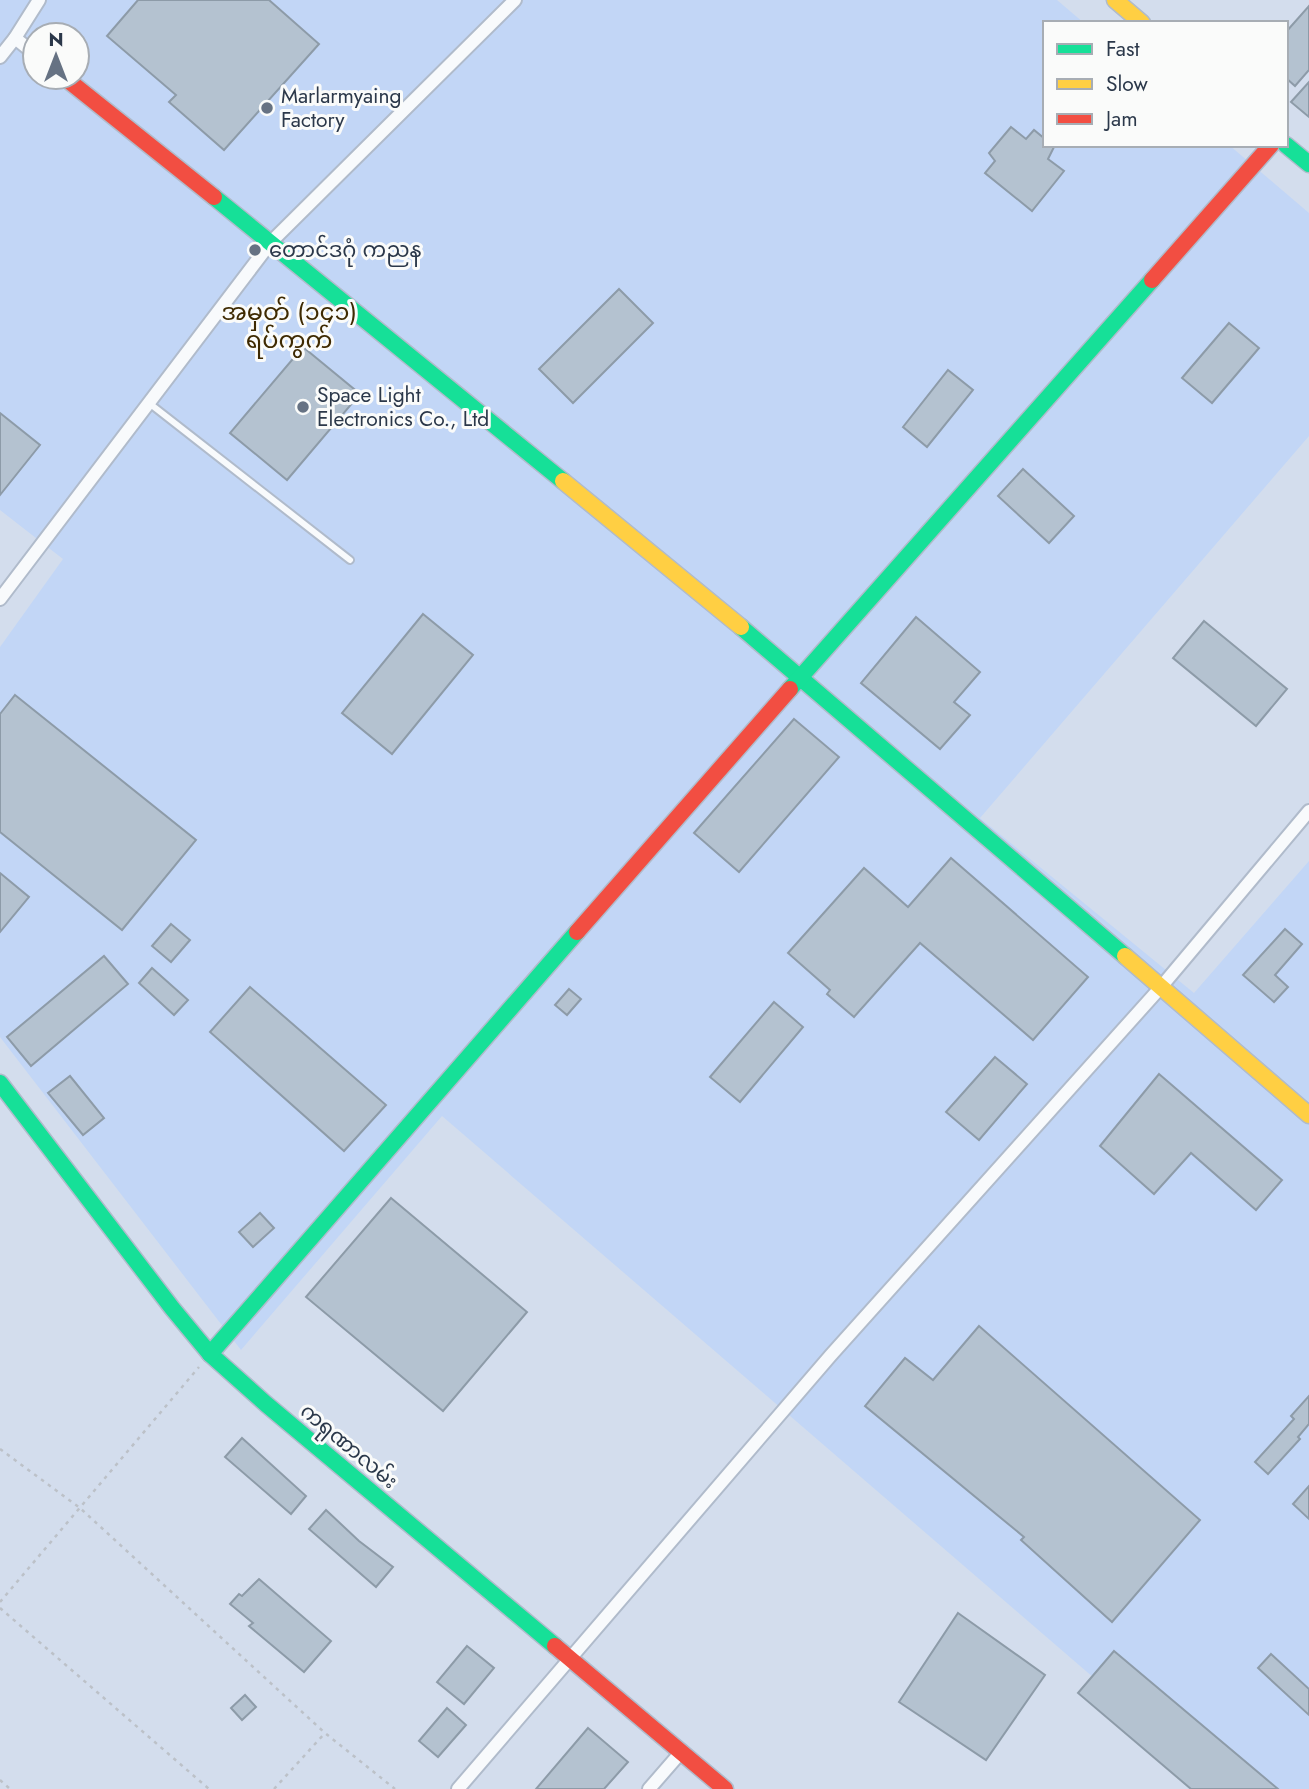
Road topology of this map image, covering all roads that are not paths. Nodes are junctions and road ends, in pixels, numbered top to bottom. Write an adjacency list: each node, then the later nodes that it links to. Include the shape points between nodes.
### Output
1 (38, 0): 5 (street)
2 (515, 0): 12 (street)
3 (1115, 0): 4 (street)
4 (1140, 21)
5 (15, 38): 6 (street); 7 (street)
6 (21, 43)
7 (0, 57)
8 (82, 91): 12 (street)
9 (1269, 147): 16 (street)
10 (1288, 147): 11 (street)
11 (1309, 164)
12 (271, 242): 13 (street); 16 (street)
13 (149, 402): 14 (lane); 15 (street)
14 (349, 560)
15 (0, 599)
16 (801, 676): 18 (street); 21 (street)
17 (1309, 811): 18 (street)
18 (1161, 986): 20 (street); 22 (street, via 831,1355)
19 (0, 1083): 21 (street, ကရုဏာလမ်း)
20 (1309, 1115)
21 (211, 1353): 22 (street, ကရုဏာလမ်း)
22 (571, 1658): 23 (street, ကရုဏာလမ်း); 24 (street)
23 (682, 1751): 25 (street); 26 (street, ကရုဏာလမ်း)
24 (458, 1789)
25 (649, 1789)
26 (725, 1789)

